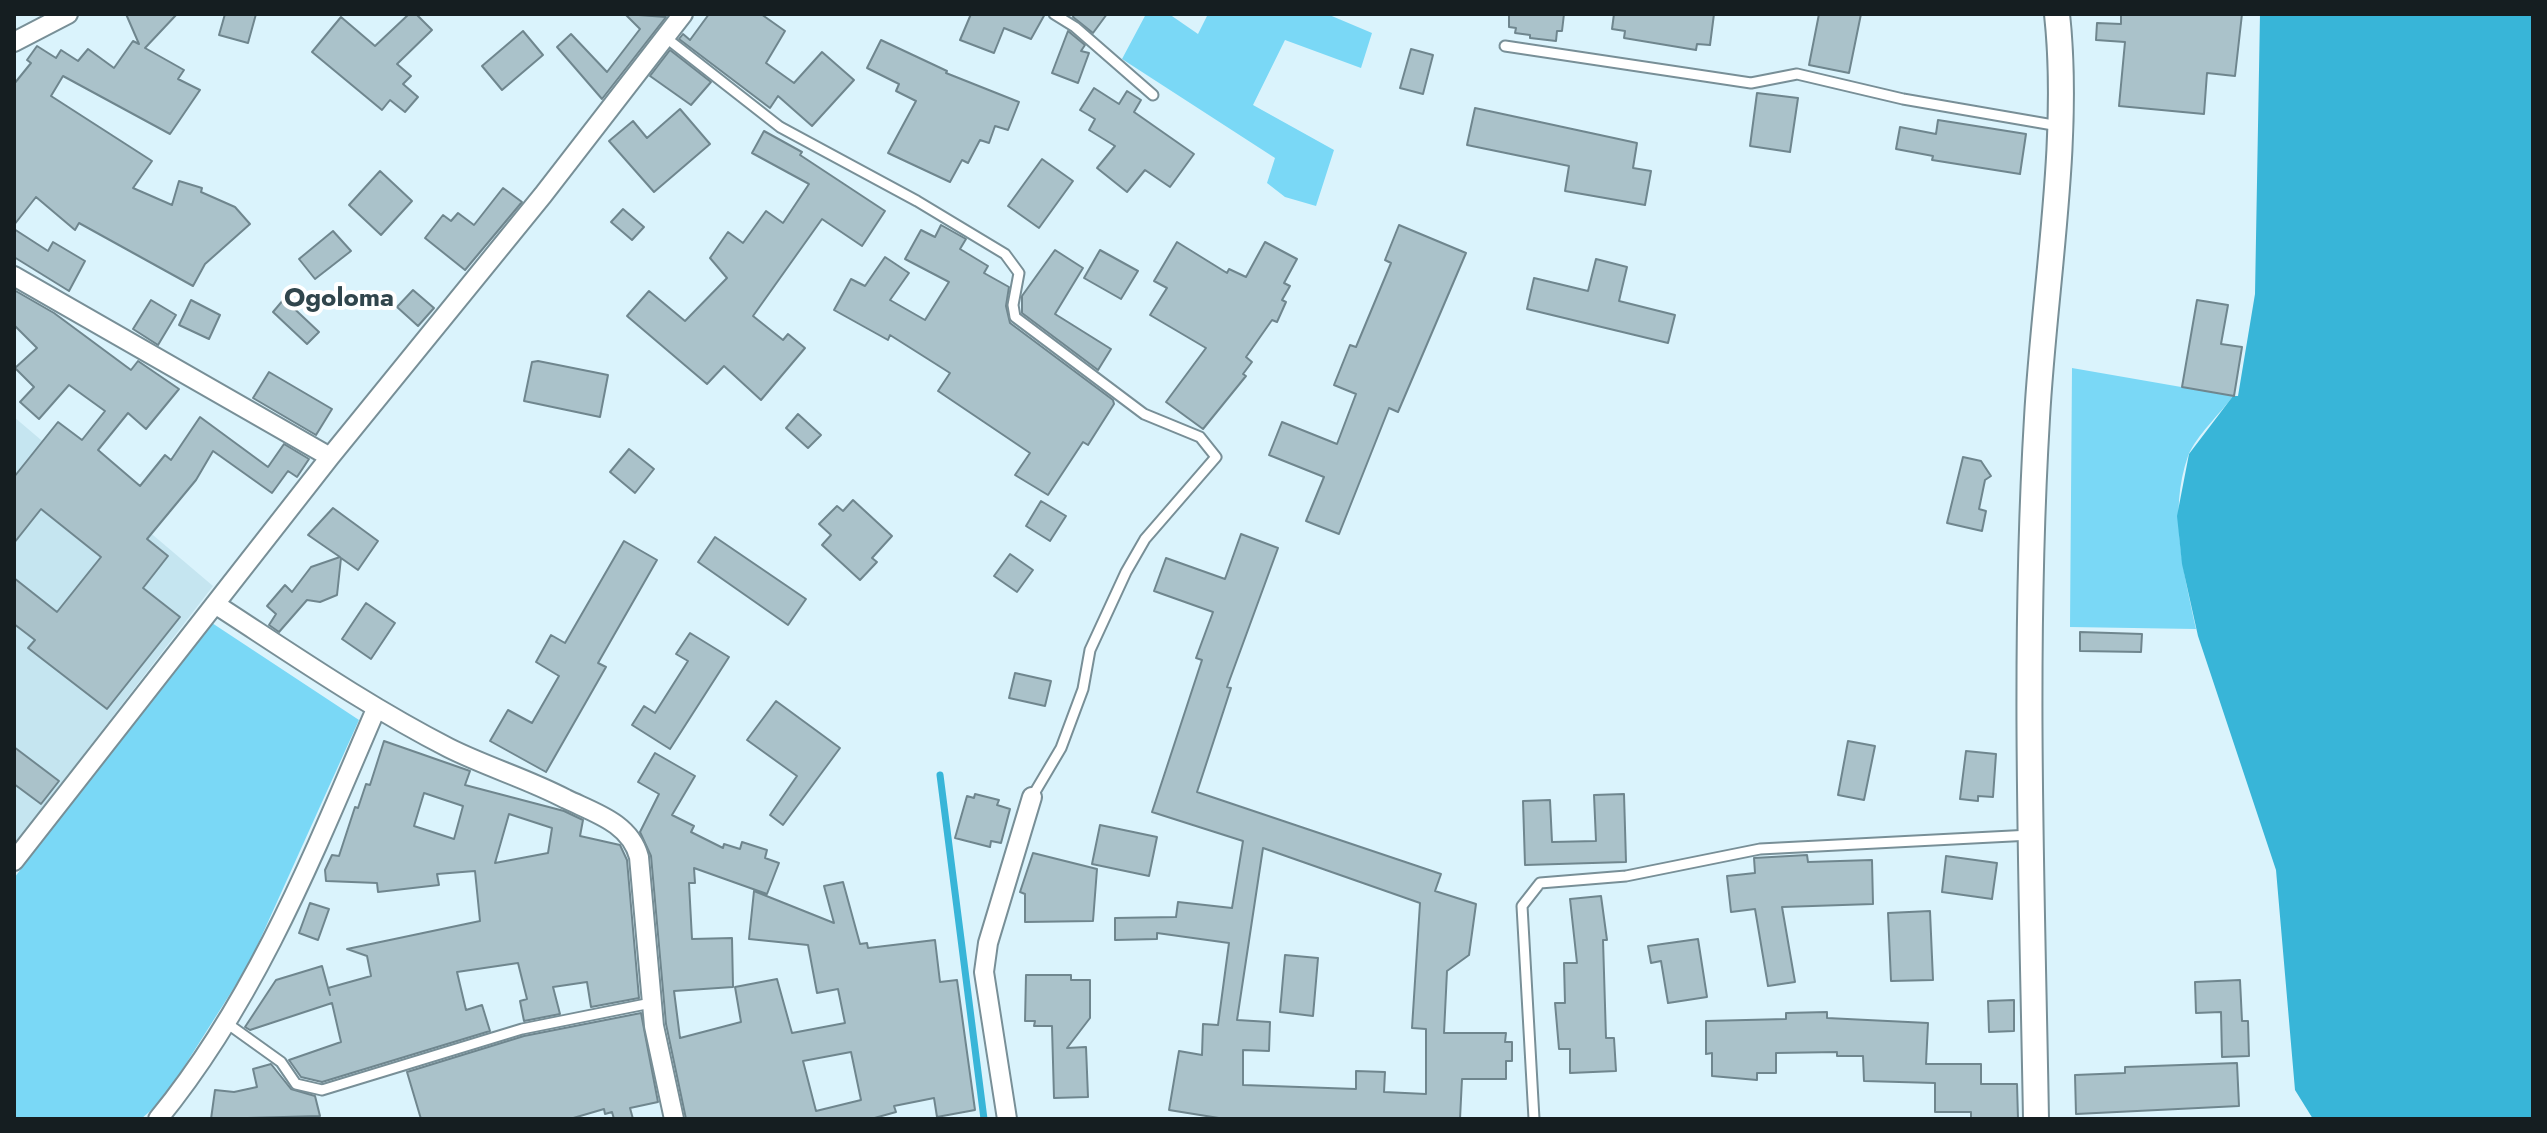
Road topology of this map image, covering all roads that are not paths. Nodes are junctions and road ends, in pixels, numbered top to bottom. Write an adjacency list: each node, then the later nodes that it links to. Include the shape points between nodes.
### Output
1 (68, 14): 6 (street)
2 (683, 14): 5 (street)
3 (1054, 14): 8 (lane)
4 (2057, 14): 9 (street)
5 (665, 37): 11 (street); 14 (lane, via 780,127 1005,254 1019,273 1015,317 1144,414 1200,437 1216,457 1145,539 1126,572 1090,650 1083,689 1061,748)
6 (14, 42)
7 (1505, 46): 9 (lane, via 1751,83 1797,74)
8 (1153, 95)
9 (2059, 126): 15 (street, via 2037,419)
10 (14, 276): 11 (street)
11 (330, 457): 12 (street)
12 (215, 604): 13 (street); 16 (street)
13 (376, 709): 17 (street, via 450,749 551,791 631,836 639,857); 18 (street, via 314,852)
14 (1032, 797): 21 (street, via 984,972)
15 (2031, 835): 22 (lane, via 1760,849 1626,876 1540,883 1522,906); 23 (street)
16 (14, 861)
17 (651, 1003): 18 (lane, via 522,1029 322,1090 296,1084 281,1062); 20 (street)
18 (228, 1024): 19 (street)
19 (158, 1119)
20 (674, 1119)
21 (1007, 1119)
22 (1534, 1119)
23 (2036, 1119)

